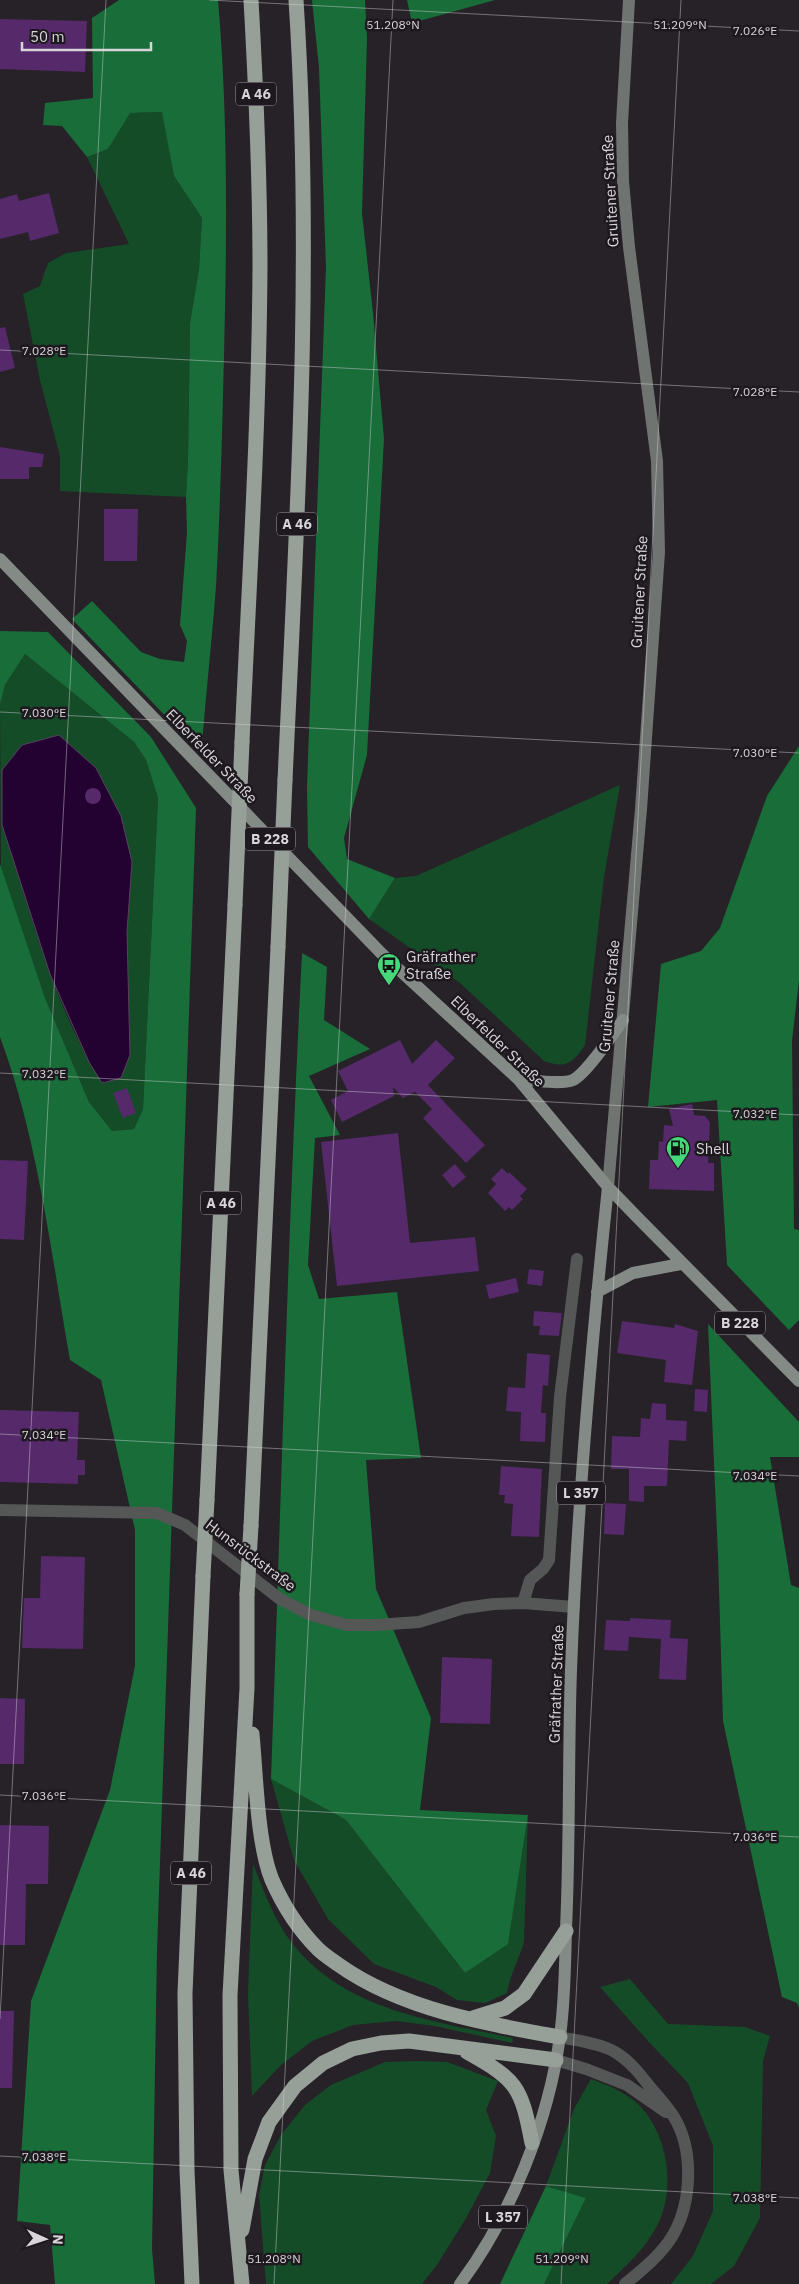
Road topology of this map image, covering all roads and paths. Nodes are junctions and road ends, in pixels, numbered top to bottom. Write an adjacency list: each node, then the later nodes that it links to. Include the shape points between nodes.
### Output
1 (251, 0): 24 (highway, A 46, bridge, via 260,268 256,422 185,1993)
2 (296, 0): 15 (highway, A 46, bridge, via 303,184 300,443 247,1594)
3 (628, 0): 5 (main road, Gruitener Straße / L 357, via 622,123 623,181 657,462 659,552)
4 (0, 559): 6 (main road, Elberfelder Straße / B 228, via 381,953)
5 (623, 1020): 6 (main road, via 596,1057 573,1080); 7 (main road, Gruitener Straße / L 357)
6 (518, 1079): 7 (main road, Elberfelder Straße / B 228)
7 (608, 1187): 9 (main road, Elberfelder Straße / B 228); 10 (main road, Gräfrather Straße / L 357)
8 (577, 1259): 13 (street, via 560,1397 549,1560 530,1580)
9 (681, 1264): 10 (main road, via 632,1273); 11 (main road, Elberfelder Straße / B 228)
10 (597, 1292): 14 (main road, Gräfrather Straße / L 357, via 586,1404)
11 (799, 1381)
12 (0, 1510): 13 (street, Hunsrückstraße, via 157,1513 185,1525 280,1600 311,1615 347,1625 419,1622 464,1608)
13 (523, 1603): 14 (street, Hunsrückstraße)
14 (574, 1607): 16 (main road, Gräfrather Straße / L 357)
15 (247, 1688): 17 (highway, via 262,1838 272,1879 294,1920 318,1950 386,1992 426,2007); 23 (highway, A 46, via 230,1995 231,2170)
16 (566, 1930): 17 (highway, via 524,1994 505,2008); 18 (main road, Gräfrather Straße / L 357)
17 (472, 2018): 18 (highway)
18 (560, 2037): 20 (main road, L 357); 21 (street, via 598,2045 625,2059)
19 (461, 2049): 20 (highway); 22 (highway, via 509,2078 525,2108); 23 (highway, via 409,2041 352,2049 323,2063 295,2086 270,2122 255,2159)
20 (556, 2060): 21 (street, via 627,2085); 22 (main road, L 357)
21 (674, 2118): 27 (street, via 687,2165 683,2208 667,2243)
22 (532, 2143): 26 (main road, L 357, via 500,2224)
23 (239, 2248): 25 (highway, A 46)
24 (192, 2284)
25 (242, 2284)
26 (460, 2284)
27 (625, 2284)

